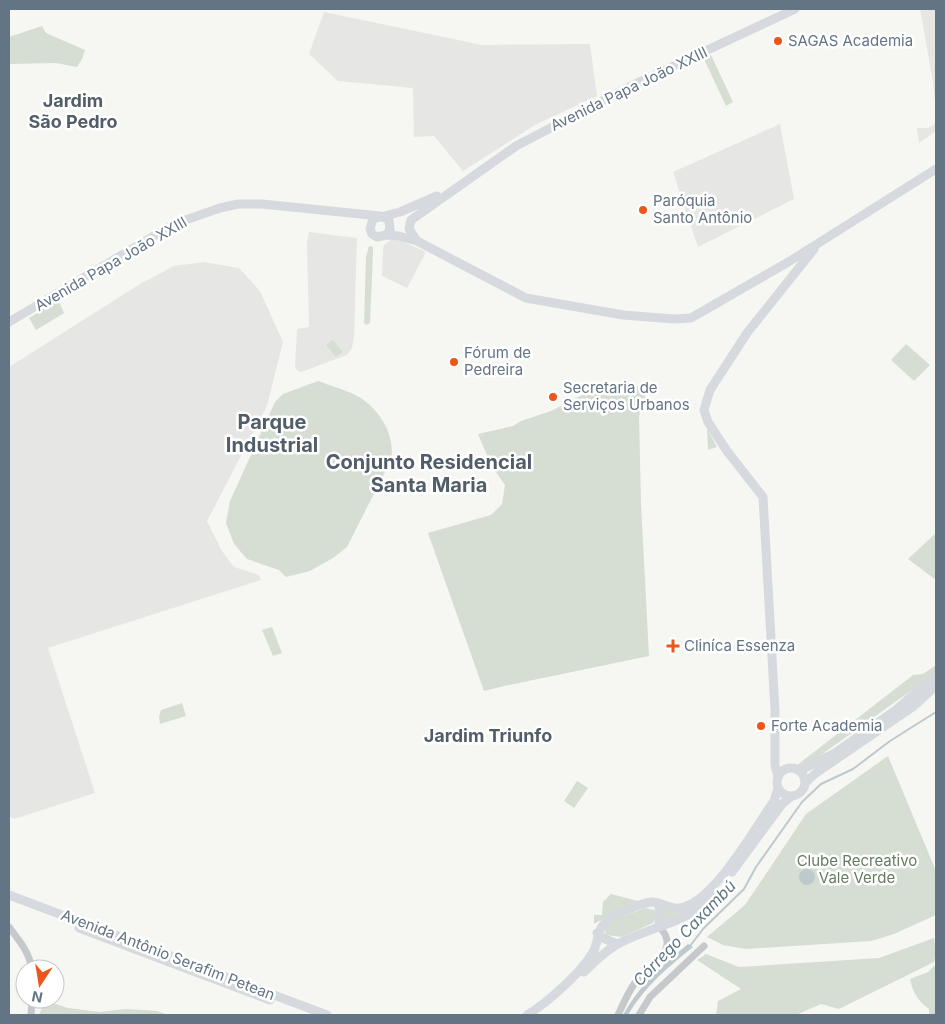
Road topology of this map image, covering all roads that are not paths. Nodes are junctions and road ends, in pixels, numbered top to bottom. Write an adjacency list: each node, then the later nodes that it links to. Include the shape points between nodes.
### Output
1 (795, 9): 3 (main road, Avenida Papa João XXIII, via 555,125 516,146)
2 (936, 169): 9 (main road)
3 (469, 178): 5 (main road, Avenida Papa João XXIII, via 431,200); 8 (main road, Avenida Papa João XXIII, via 415,216 409,224)
4 (333, 211): 5 (main road, Avenida Papa João XXIII); 6 (main road, Avenida Papa João XXIII, via 354,216); 12 (main road, Avenida Papa João XXIII, via 247,204 203,213 174,224)
5 (382, 216): 6 (main road, via 371,222); 7 (main road, via 389,220 391,227)
6 (370, 228): 7 (main road, Avenida Papa João XXIII, via 377,237)
7 (386, 236): 8 (main road)
8 (417, 241): 10 (main road, via 526,298 623,315 674,319 691,318)
9 (819, 244): 10 (main road); 11 (main road)
10 (790, 261): 11 (main road)
11 (797, 270): 15 (main road, via 719,375 704,410 727,451 763,497)
12 (9, 322)
13 (936, 675): 17 (main road, via 896,710 835,753)
14 (936, 686): 19 (main road, via 914,706)
15 (775, 744): 16 (main road); 18 (main road)
16 (787, 768): 17 (main road); 18 (main road, via 780,773)
17 (799, 771): 19 (main road)
18 (778, 783): 20 (main road, via 784,794); 23 (main road, via 764,808 696,902 671,909)
19 (805, 783): 20 (main road, via 800,792)
20 (792, 796): 25 (main road, via 782,804 711,898 693,912)
21 (9, 895): 31 (main road, Avenida Antônio Serafim Petean)
22 (9, 901): 30 (main road, Avenida Antônio Serafim Petean)
23 (658, 905): 25 (main road); 26 (main road, via 652,902 624,911 611,917)
24 (9, 927): 29 (street)
25 (659, 927): 27 (main road); 34 (street, via 668,938 667,949 636,982)
26 (597, 933): 27 (main road); 32 (main road, via 592,954 542,1006)
27 (617, 944): 33 (main road, via 599,957)
28 (704, 946): 35 (street, via 650,997)
29 (28, 959)
30 (310, 1015)
31 (327, 1015)
32 (527, 1015)
33 (539, 1015)
34 (618, 1015)
35 (639, 1015)

